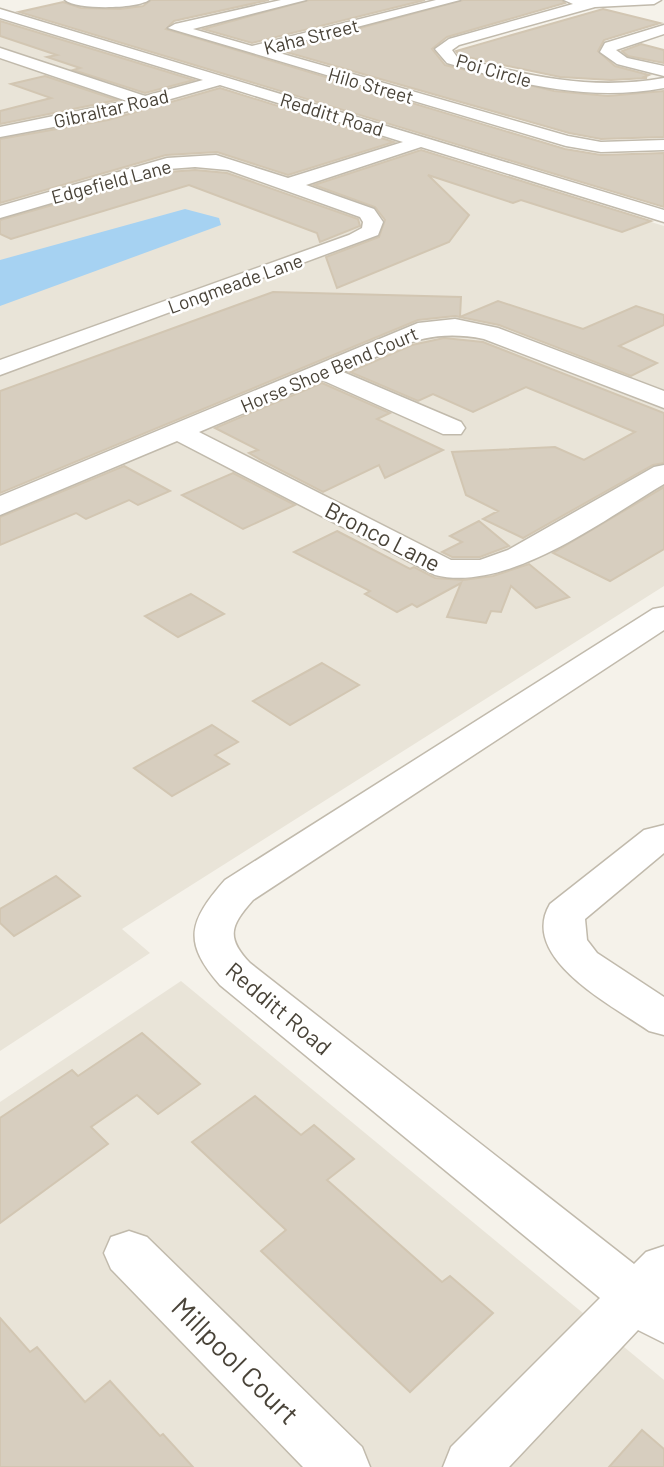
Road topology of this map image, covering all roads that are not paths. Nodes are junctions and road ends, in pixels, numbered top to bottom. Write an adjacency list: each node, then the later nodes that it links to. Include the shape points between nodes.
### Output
1 (72, 0): 2 (street, via 102,4)
2 (142, 0)
3 (231, 0): 9 (street)
4 (299, 0): 9 (street)
5 (453, 0): 16 (street, Kaha Street)
6 (572, 0): 8 (street)
7 (653, 0): 8 (street)
8 (594, 3): 20 (street, Poi Circle, via 443,49 452,60)
9 (262, 8): 11 (street)
10 (0, 13): 15 (street, Redditt Road)
11 (176, 29): 13 (street); 16 (street, Hilo Street)
12 (664, 29): 19 (street, via 622,41 608,52 622,61)
13 (155, 33)
14 (134, 38): 15 (street)
15 (104, 45): 22 (street, Redditt Road)
16 (250, 51): 24 (street, Hilo Street)
17 (0, 54): 18 (street)
18 (41, 68): 21 (street); 25 (street)
19 (664, 71)
20 (493, 72): 23 (street, Poi Circle, via 584,91 613,92); 24 (street)
21 (10, 75)
22 (222, 80): 25 (street, Gibraltar Road); 27 (street, Redditt Road)
23 (664, 83)
24 (413, 96): 28 (street, Hilo Street, via 566,141 601,147)
25 (143, 101): 26 (street, Gibraltar Road)
26 (0, 132)
27 (423, 141): 29 (street); 31 (street, Redditt Road)
28 (664, 145)
29 (288, 185): 30 (street, Edgefield Lane, via 216,161 167,164); 32 (street, Longmeade Lane, via 367,213 373,222 371,231)
30 (0, 212)
31 (664, 216)
32 (0, 368)
33 (323, 372): 34 (street, Horse Shoe Bend Court, via 426,328 455,326 490,333); 35 (street); 36 (street, Horse Shoe Bend Court)
34 (664, 400)
35 (452, 428)
36 (180, 432): 37 (street, Bronco Lane, via 446,569 483,569 519,556); 38 (street, Horse Shoe Bend Court)
37 (664, 473)
38 (0, 506)
39 (664, 616): 43 (street, Redditt Road, via 239,890 220,911 211,933 217,956 235,974)
40 (664, 838): 41 (street, via 564,914 567,943 582,964)
41 (664, 1019)
42 (129, 1253): 44 (street, Millpool Court)
43 (655, 1295): 45 (street)
44 (342, 1467)
45 (471, 1467)

